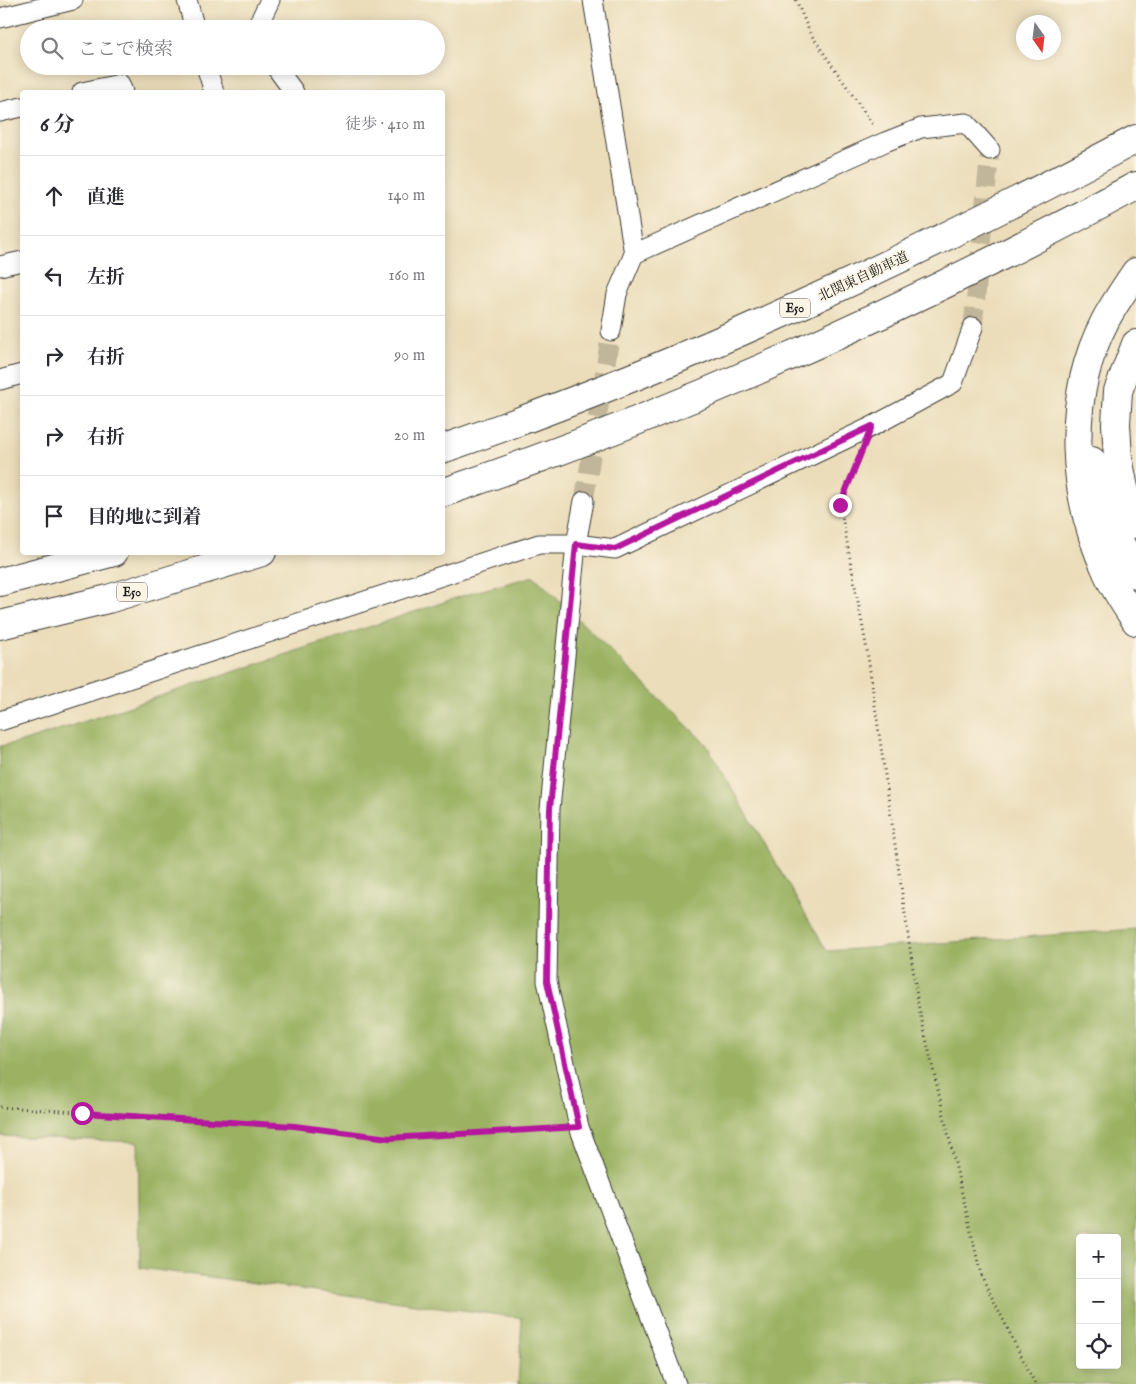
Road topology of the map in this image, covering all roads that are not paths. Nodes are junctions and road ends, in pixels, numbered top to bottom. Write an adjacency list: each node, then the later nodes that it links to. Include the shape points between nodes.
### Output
1 (73, 0): 5 (street)
2 (187, 0): 7 (street)
3 (270, 0): 8 (street)
4 (593, 0): 20 (street)
5 (40, 4): 6 (street)
6 (0, 18)
7 (193, 20)
8 (260, 20)
9 (209, 75): 13 (street)
10 (282, 75): 14 (street)
11 (92, 90): 12 (street, via 120,84)
12 (122, 90)
13 (213, 90)
14 (293, 90)
15 (20, 107): 16 (street)
16 (0, 112)
17 (1136, 139): 31 (highway, 北関東自動車道 / E50, via 1019,201 766,321 622,382)
18 (990, 150): 20 (street, via 966,123 920,128)
19 (1136, 186): 32 (highway, via 1034,241 889,311 628,425)
20 (634, 254): 25 (street, via 617,294)
21 (20, 261): 22 (street)
22 (0, 266)
23 (1136, 272): 30 (highway, via 1105,321 1092,353)
24 (973, 327): 35 (street, via 953,383 872,426 615,549)
25 (611, 331)
26 (1134, 348): 29 (highway); 34 (highway, via 1118,391 1116,424 1118,458)
27 (20, 375): 28 (street)
28 (0, 380)
29 (1136, 406)
30 (1078, 416): 38 (highway, via 1108,516); 40 (highway, via 1081,488 1088,520 1106,572)
31 (445, 448)
32 (445, 492)
33 (584, 501): 35 (street)
34 (1136, 524)
35 (576, 544): 42 (street, via 539,544); 43 (street, via 550,809 547,981 579,1127)
36 (103, 555): 39 (highway)
37 (252, 555): 41 (highway, E50, via 108,599)
38 (1136, 574)
39 (0, 582)
40 (1136, 622)
41 (0, 625)
42 (0, 720)
43 (676, 1384)

